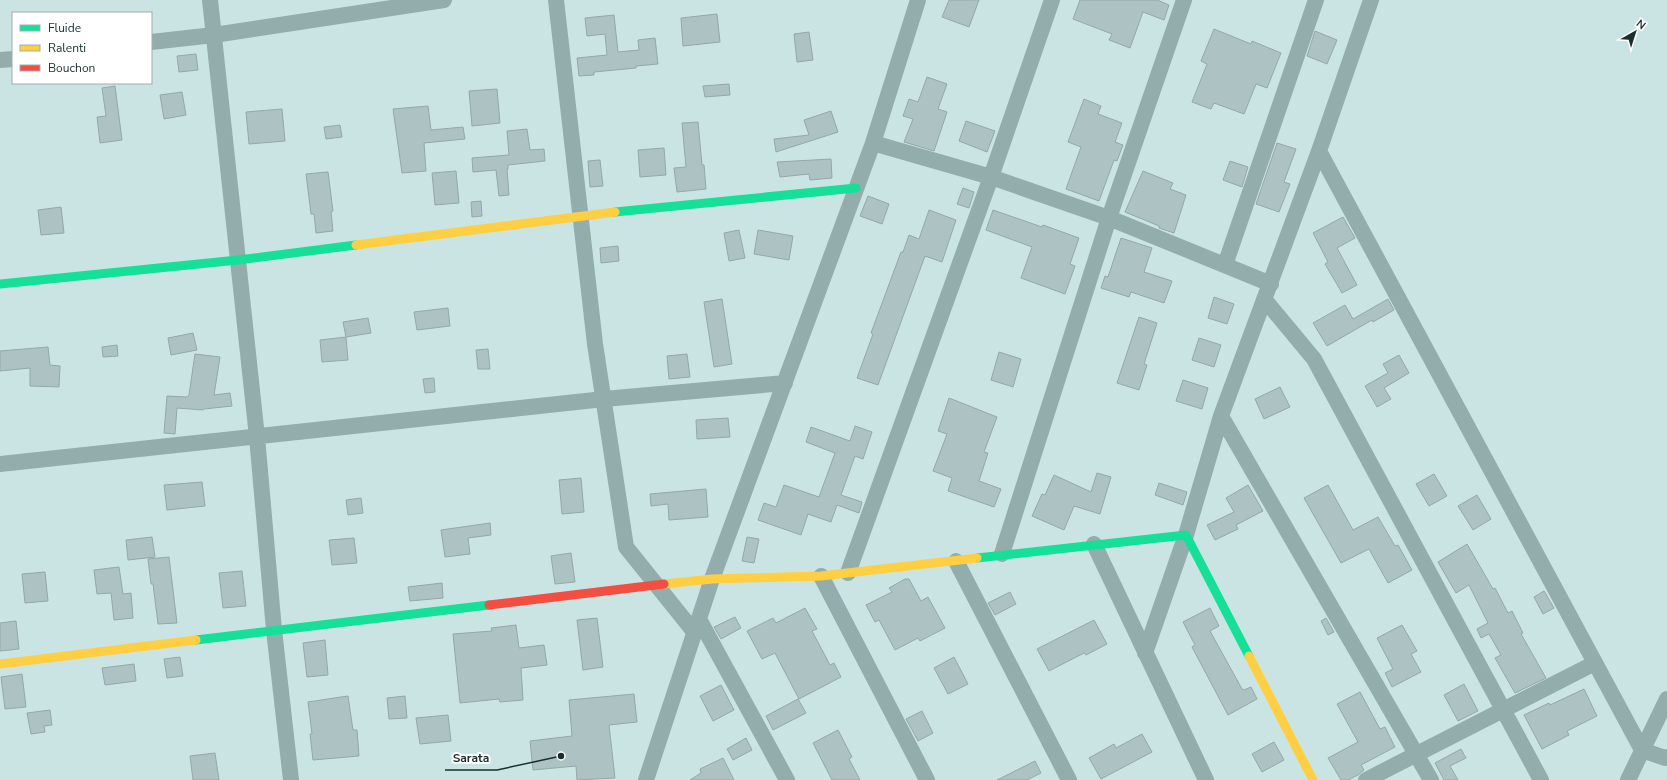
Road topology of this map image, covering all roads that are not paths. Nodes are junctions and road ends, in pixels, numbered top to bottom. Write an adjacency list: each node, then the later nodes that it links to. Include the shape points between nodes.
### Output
1 (210, 0): 9 (street)
2 (444, 0): 9 (street)
3 (556, 0): 17 (street)
4 (918, 0): 13 (street)
5 (1052, 0): 15 (street)
6 (1184, 0): 18 (street)
7 (1316, 0): 20 (street)
8 (1371, 0): 14 (street)
9 (214, 35): 10 (street); 19 (street)
10 (152, 42)
11 (12, 58): 12 (street)
12 (0, 60)
13 (873, 143): 15 (street); 16 (street)
14 (1319, 151): 22 (street); 40 (street)
15 (991, 178): 18 (street); 33 (street)
16 (856, 188): 17 (street); 24 (street)
17 (580, 216): 19 (street); 25 (street)
18 (1109, 218): 20 (street); 31 (street)
19 (238, 260): 21 (street); 27 (street)
20 (1225, 265): 22 (street)
21 (0, 284)
22 (1271, 284): 23 (street)
23 (1265, 300): 26 (street); 43 (street, via 1314,359)
24 (785, 383): 25 (street); 35 (street)
25 (604, 399): 27 (street); 36 (street, via 626,547)
26 (1221, 416): 29 (street); 45 (street)
27 (257, 437): 28 (street); 38 (street)
28 (0, 464)
29 (1186, 535): 30 (street); 39 (street); 53 (street)
30 (1094, 544): 31 (street); 39 (street)
31 (1002, 554): 32 (street)
32 (956, 561): 33 (street); 51 (street)
33 (848, 573): 34 (street)
34 (821, 576): 35 (street); 50 (street)
35 (712, 579): 36 (street); 37 (street)
36 (657, 585): 37 (street); 38 (street)
37 (697, 626): 47 (street); 49 (street)
38 (274, 630): 41 (street); 48 (street)
39 (1145, 654): 52 (street)
40 (1595, 663): 43 (street); 44 (street)
41 (0, 664)
42 (1667, 699): 44 (street)
43 (1504, 710): 45 (street); 56 (street)
44 (1642, 750): 46 (street); 57 (street)
45 (1416, 753): 54 (street); 55 (street)
46 (1667, 757)
47 (650, 777)
48 (292, 780)
49 (787, 780)
50 (927, 780)
51 (1069, 780)
52 (1206, 780)
53 (1313, 780)
54 (1366, 780)
55 (1431, 780)
56 (1541, 780)
57 (1628, 780)

